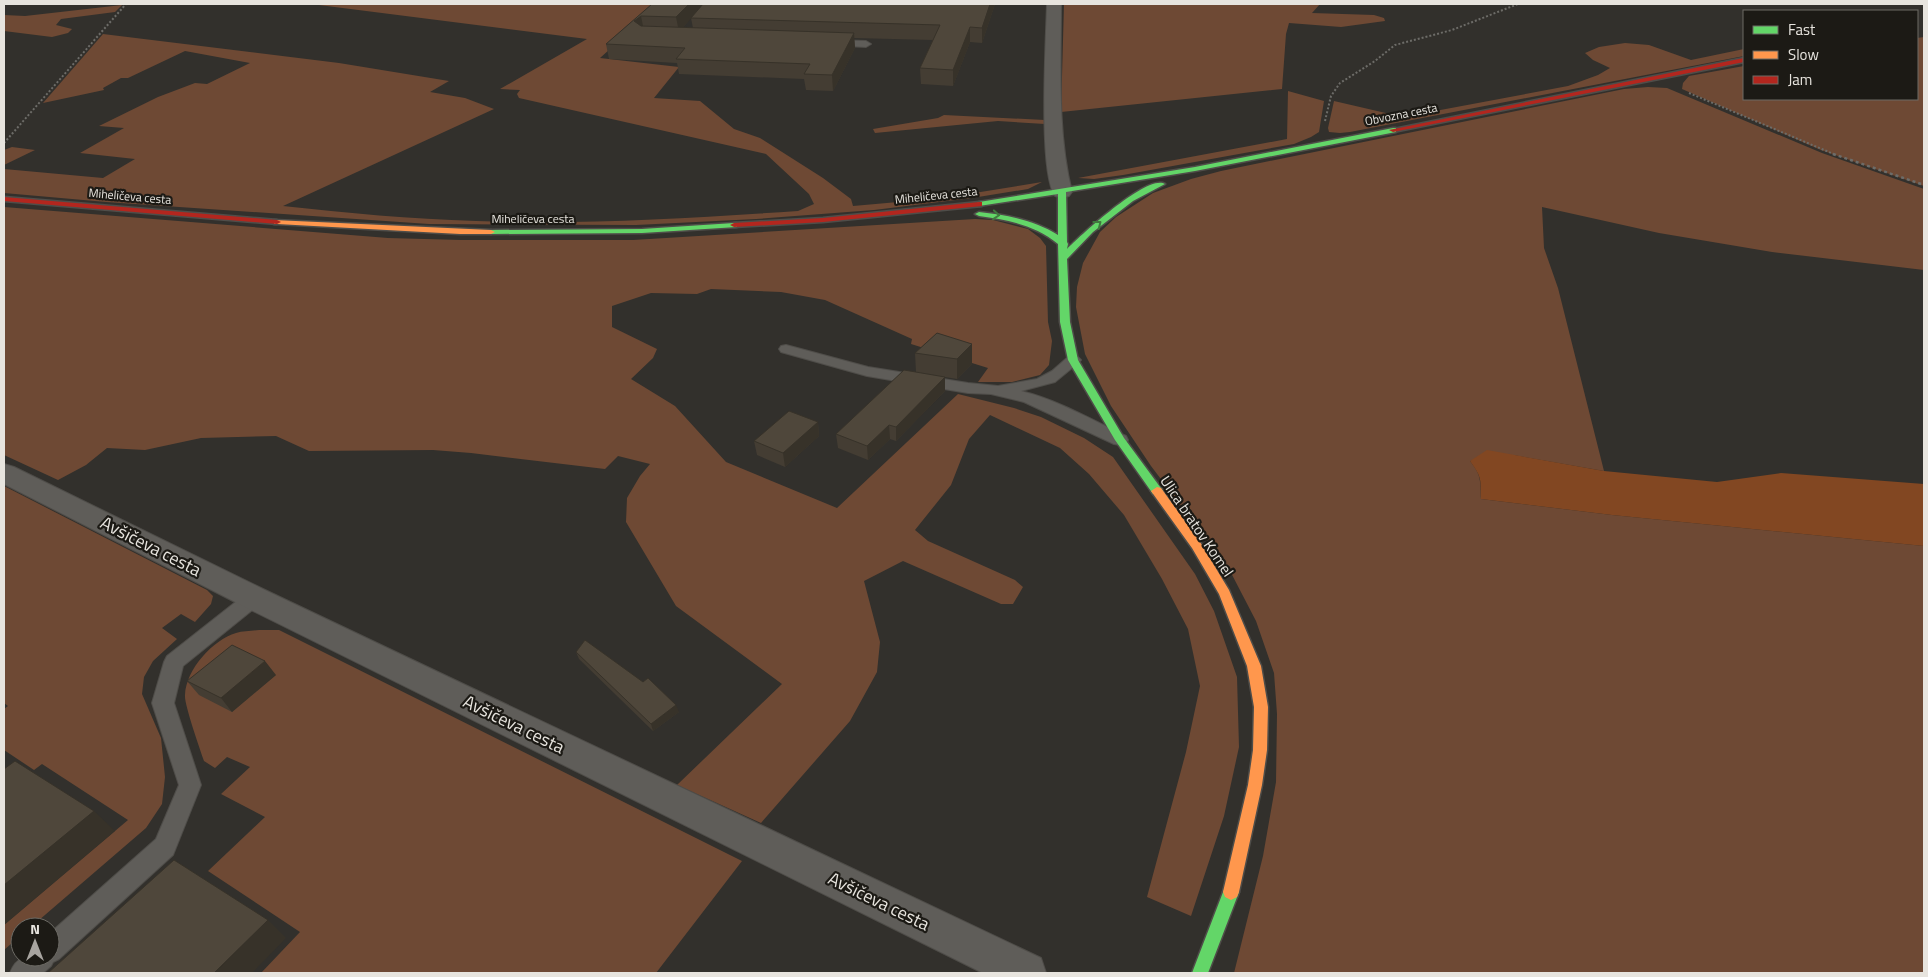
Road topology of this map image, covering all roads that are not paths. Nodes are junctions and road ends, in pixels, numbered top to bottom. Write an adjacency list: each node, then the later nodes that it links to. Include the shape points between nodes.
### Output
1 (1054, 4): 6 (street, via 1056,166)
2 (819, 42): 3 (lane)
3 (866, 44)
4 (1743, 60): 5 (street, Obvozna cesta)
5 (1195, 169): 6 (street, Obvozna cesta); 10 (street, one-way to 5, via 1090,230 1130,199)
6 (1062, 192): 8 (street, Miheličeva cesta); 9 (street, Ulica bratov Komel)
7 (4, 199): 8 (street, Miheličeva cesta, via 287,223 460,232 746,226)
8 (913, 212): 9 (street, one-way to 9, via 1007,216 1051,231)
9 (1064, 244): 10 (street, Ulica bratov Komel)
10 (1063, 258): 12 (street, Ulica bratov Komel, via 1062,295)
11 (786, 349): 13 (lane, via 867,371)
12 (1073, 360): 13 (lane, via 1060,375 1042,383); 14 (street, Ulica bratov Komel)
13 (992, 389): 14 (lane, via 1029,398)
14 (1120, 440): 19 (street, Ulica bratov Komel, via 1196,545 1225,593 1254,666 1261,707 1260,750 1246,831 1230,896)
15 (4, 473): 16 (street, Avšičeva cesta)
16 (254, 598): 17 (lane, via 174,662 163,702 190,785 165,847); 18 (street, Avšičeva cesta)
17 (60, 941)
18 (1026, 973)
19 (1200, 973)

